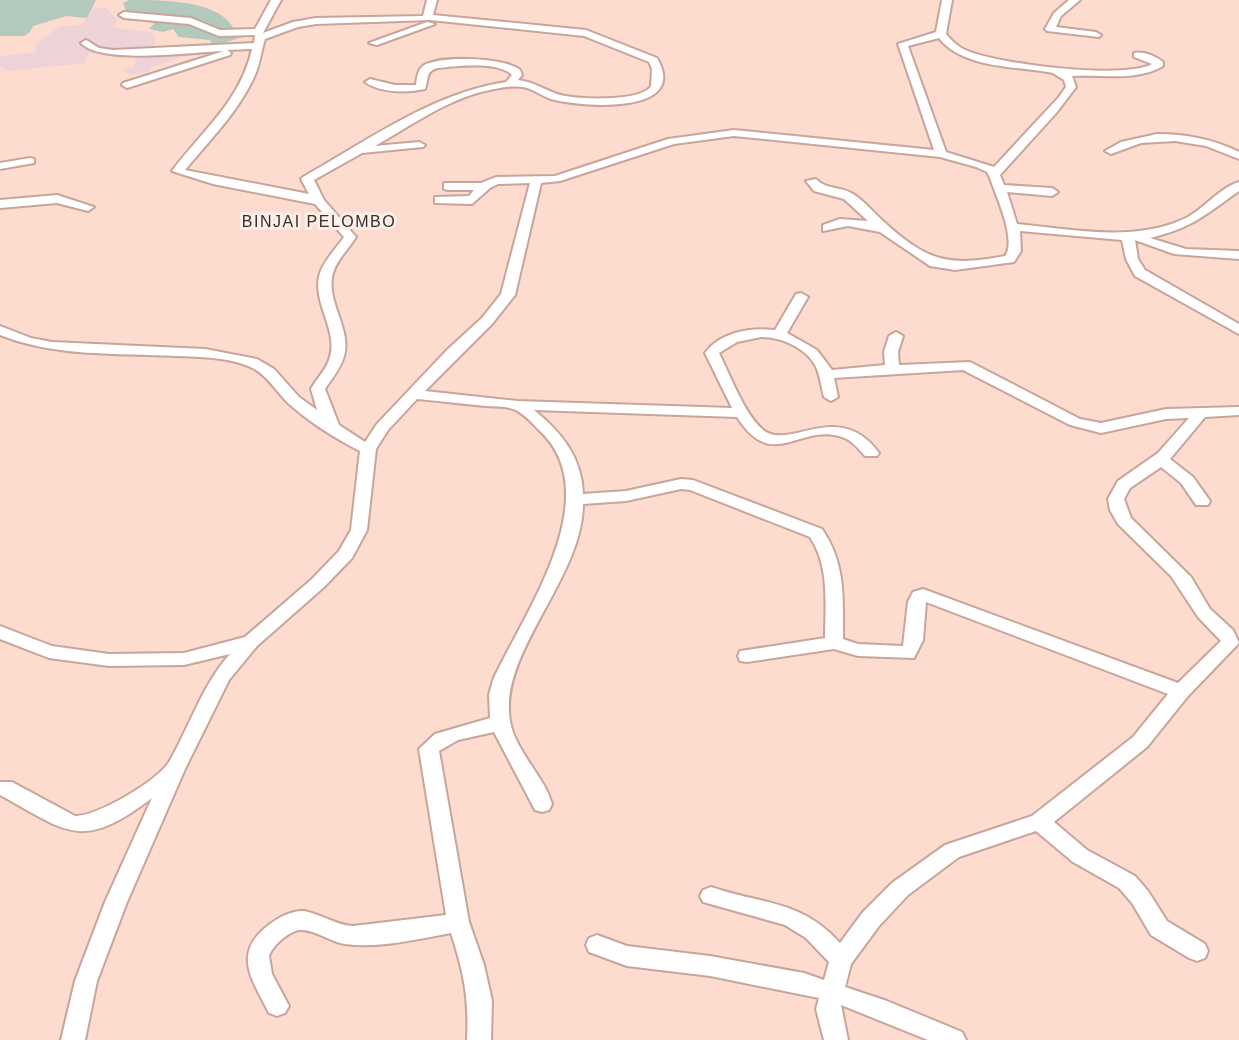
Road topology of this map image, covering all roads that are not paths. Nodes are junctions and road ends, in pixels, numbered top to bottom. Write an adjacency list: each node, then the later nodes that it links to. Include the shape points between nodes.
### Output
1 (276, 0): 9 (street)
2 (432, 0): 6 (street)
3 (1075, 0): 8 (street, via 1057,15 1050,29)
4 (948, 1): 7 (street)
5 (124, 15): 9 (street, via 191,21 219,33)
6 (433, 17): 9 (street, via 308,22); 13 (street, via 429,24); 18 (street, via 591,34 649,57 657,69 652,93 620,100 566,100 531,85)
7 (941, 34): 11 (street); 14 (street)
8 (1096, 35)
9 (256, 40): 12 (street, via 113,52 99,51); 19 (street); 36 (street, via 252,71 238,97 177,171)
10 (896, 40): 11 (street)
11 (910, 42): 14 (street); 23 (street, via 903,44)
12 (86, 43)
13 (374, 43)
14 (957, 51): 16 (street)
15 (1138, 55): 16 (street, via 1159,64 1138,70)
16 (1065, 74): 27 (street, via 1071,87 1066,95)
17 (370, 82): 18 (street, via 416,88 421,87 422,74 428,67 476,64 515,70 517,75)
18 (510, 83): 21 (street, via 454,98)
19 (127, 85)
20 (419, 145): 21 (street)
21 (356, 150): 36 (street, via 308,179)
22 (1111, 151): 24 (street, via 1127,141 1162,138 1213,145)
23 (941, 154): 27 (street, via 973,162); 28 (street, via 777,136 711,134 637,150 562,178)
24 (1239, 156)
25 (30, 161): 26 (street)
26 (0, 166)
27 (994, 174): 33 (street)
28 (536, 181): 32 (street, via 500,180); 51 (street, via 507,295 487,321)
29 (812, 181): 41 (street, via 818,189 848,196)
30 (448, 186): 32 (street)
31 (1239, 186): 42 (street, via 1190,222)
32 (484, 187): 35 (street, via 472,200)
33 (1000, 188): 34 (street); 39 (street)
34 (1052, 192)
35 (439, 200)
36 (319, 201): 57 (street, via 350,237 325,277 326,302 338,354 318,389)
37 (0, 204): 38 (street, via 57,200)
38 (88, 207)
39 (1013, 227): 41 (street, via 1016,248 1012,257 955,266 926,260); 42 (street)
40 (827, 228): 41 (street, via 851,222)
41 (884, 229)
42 (1133, 236): 43 (street, via 1185,253); 46 (street, via 1132,259 1140,273)
43 (1239, 255)
44 (801, 297): 47 (street)
45 (0, 330): 57 (street, via 52,346 205,353 252,362 269,372 294,400)
46 (1239, 330)
47 (779, 335): 50 (street, via 817,358); 56 (street, via 734,339 713,350)
48 (896, 336): 49 (street)
49 (892, 368): 50 (street, via 851,375); 54 (street, via 969,366 1075,422 1101,428)
50 (825, 374): 52 (street)
51 (415, 394): 53 (street); 58 (street, via 382,427)
52 (831, 397)
53 (518, 405): 56 (street); 61 (street, via 544,425 568,455)
54 (1201, 411): 55 (street); 60 (street)
55 (1239, 411)
56 (742, 413): 59 (street, via 756,432 769,440 815,431 834,432 857,438)
57 (328, 425): 58 (street)
58 (368, 449): 64 (street, via 358,530 346,554)
59 (871, 453)
60 (1160, 459): 62 (street, via 1186,480); 67 (street, via 1120,488 1116,497 1118,511 1125,523 1185,581 1203,612 1229,639 1227,648)
61 (575, 499): 65 (street, via 626,496 688,484 806,527 822,540 832,565); 68 (street, via 554,579 502,680 498,695)
62 (1202, 501)
63 (0, 632): 64 (street, via 49,652 109,660 184,659)
64 (251, 642): 69 (street, via 221,676)
65 (834, 644): 66 (street); 67 (street, via 858,650 908,653 913,645 916,604 923,595)
66 (747, 656)
67 (1180, 690): 72 (street, via 1140,742)
68 (500, 723): 71 (street); 74 (street, via 445,737 429,749)
69 (175, 769): 70 (street, via 114,812 87,824 67,821); 80 (street, via 94,958)
70 (5, 788)
71 (542, 804)
72 (1039, 822): 76 (street, via 1080,856 1127,882 1159,928); 77 (street, via 952,851 925,868 871,919)
73 (711, 896): 77 (street, via 805,925)
74 (458, 922): 79 (street, via 354,935 332,932 306,921 286,925 257,952 256,961); 81 (street, via 480,1001)
75 (597, 945): 78 (street, via 627,956 767,975)
76 (1197, 951)
77 (841, 960): 78 (street)
78 (831, 990): 82 (street, via 828,1009); 83 (street)
79 (277, 1006)
80 (73, 1040)
81 (479, 1040)
82 (836, 1040)
83 (954, 1040)

